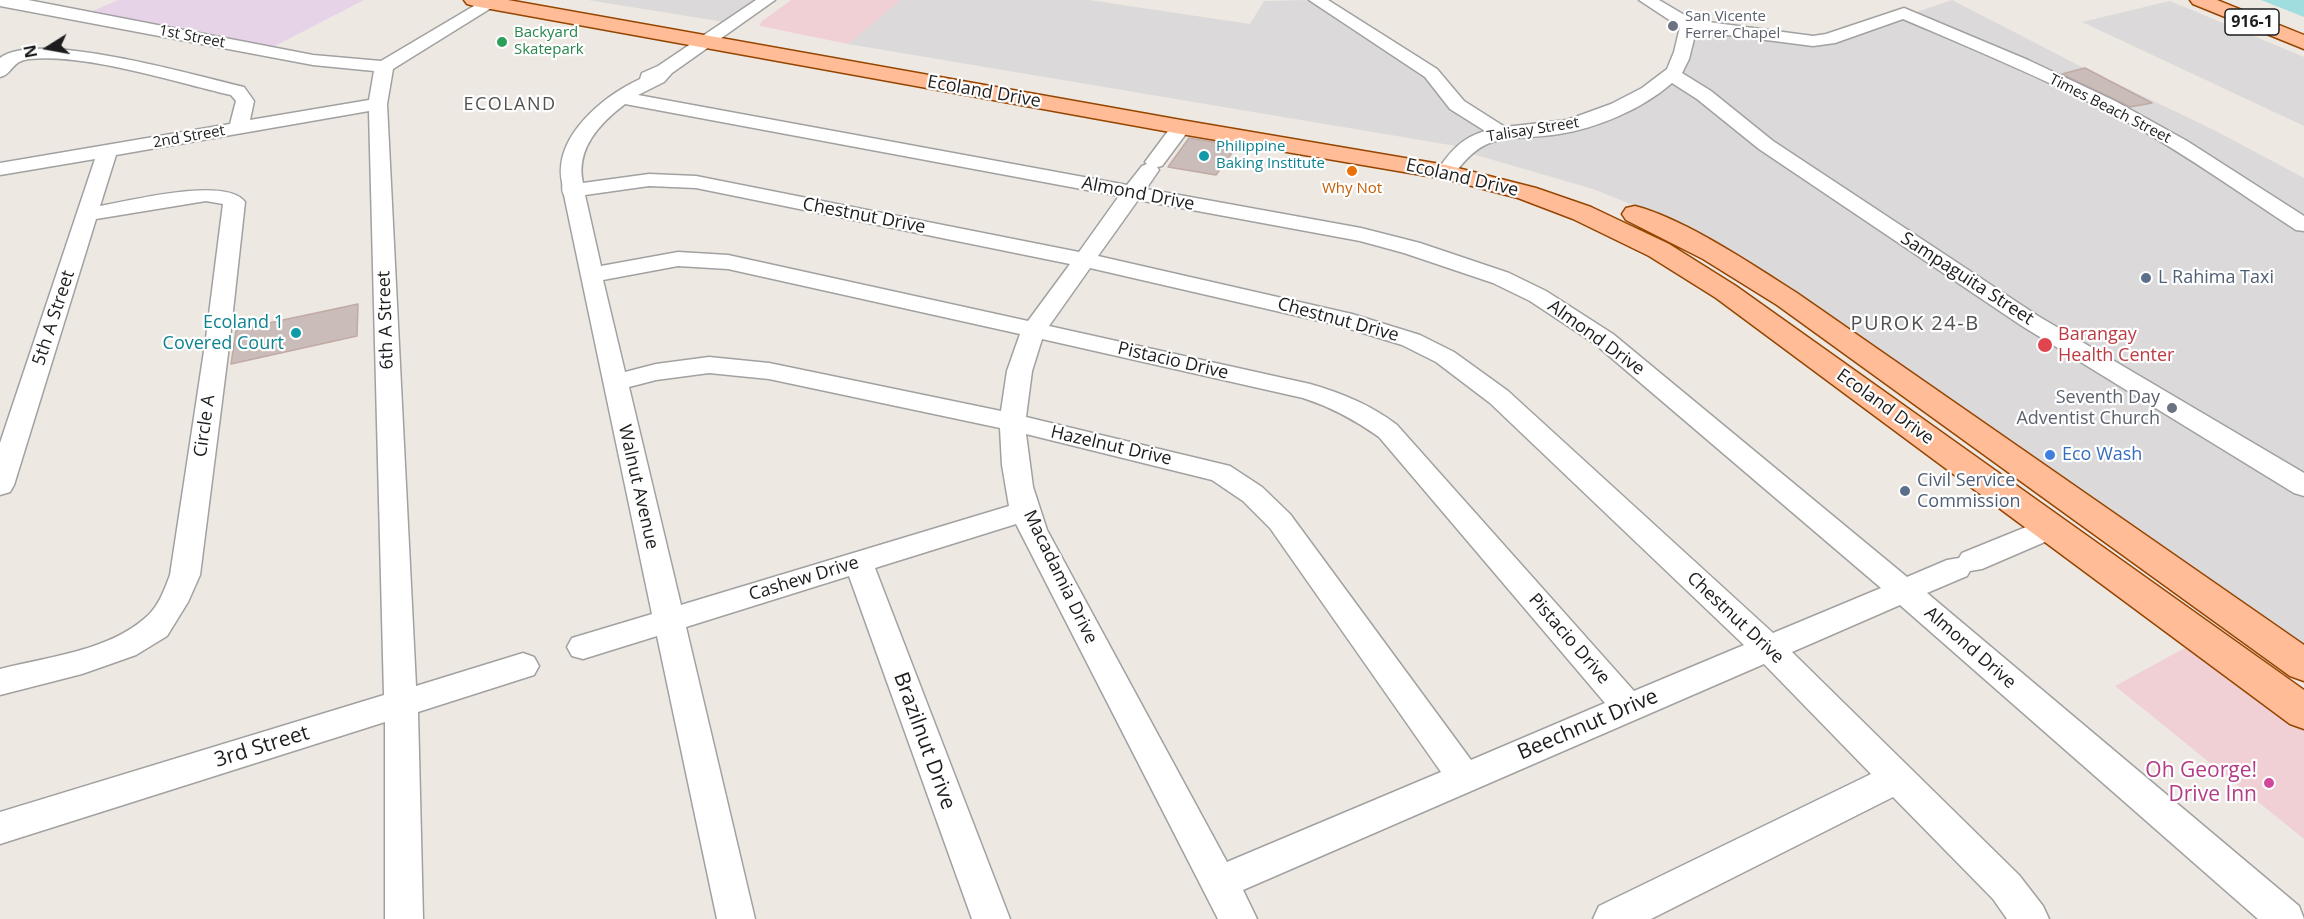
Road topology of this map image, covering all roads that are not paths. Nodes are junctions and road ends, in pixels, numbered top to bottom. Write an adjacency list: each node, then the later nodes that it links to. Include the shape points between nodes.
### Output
1 (559, 0): 9 (main road, Ecoland Drive)
2 (767, 0): 9 (street, Walnut Avenue)
3 (1317, 0): 18 (street, via 1412,60 1436,78 1457,105)
4 (1647, 0): 8 (street)
5 (2200, 0): 10 (main road, 916-1)
6 (0, 1): 11 (street, 1st Street, via 313,60)
7 (487, 1): 9 (main road, Ecoland Drive); 11 (street)
8 (1689, 25): 13 (street); 25 (street, Times Beach Street, via 1819,41 1904,13 2134,118)
9 (717, 35): 14 (street, Walnut Avenue); 16 (main road, Ecoland Drive); 20 (main road, Ecoland Drive)
10 (2304, 43)
11 (384, 67): 15 (street, 6th A Street)
12 (2, 68): 17 (street, via 11,58 23,54 63,53 237,91 245,101)
13 (1671, 75): 18 (street, Talisay Street, via 1610,112 1581,123); 32 (street, Sampaguita Street, via 1704,95 1766,145 2021,315)
14 (643, 84): 22 (street, Walnut Avenue, via 587,128 576,144 571,158); 23 (street, Almond Drive)
15 (378, 104): 17 (street, 2nd Street); 43 (street, 6th A Street)
16 (1181, 127): 20 (main road, Ecoland Drive); 23 (street, Macadamia Drive)
17 (239, 128): 19 (street, 2nd Street)
18 (1502, 133): 20 (street, Talisay Street, via 1466,146)
19 (107, 151): 21 (street, 2nd Street); 24 (street, 5th A Street)
20 (1452, 163): 34 (main road, Ecoland Drive, via 1629,234 1689,268); 40 (main road, Ecoland Drive, via 1523,172 1600,199 1728,262 1857,348)
21 (0, 169)
22 (572, 191): 26 (street, Chestnut Drive, via 636,180 677,179); 27 (street, Walnut Avenue)
23 (1133, 193): 26 (street, Macadamia Drive); 36 (street, Almond Drive, via 1361,235 1490,274 1538,296 1604,339)
24 (87, 214): 31 (street, 5th A Street); 42 (street, Circle A, via 206,195 224,196 234,202 185,575 173,605 155,627 126,647)
25 (2304, 225)
26 (1084, 260): 28 (street, Macadamia Drive); 39 (street, Chestnut Drive, via 1344,319 1411,340 1445,357 1499,397)
27 (591, 275): 28 (street, Pistacio Drive, via 656,262 703,259); 29 (street, Walnut Avenue)
28 (1034, 330): 30 (street, Macadamia Drive, via 1018,366); 44 (street, Pistacio Drive, via 1323,395 1370,417 1388,431)
29 (615, 382): 30 (street, Hazelnut Drive, via 685,367 738,366); 37 (street, Walnut Avenue)
30 (1015, 423): 33 (street, Macadamia Drive, via 1018,484); 46 (street, Hazelnut Drive, via 1194,465 1241,483 1280,520)
31 (0, 485)
32 (2304, 486)
33 (1025, 511): 35 (street, Cashew Drive); 49 (street, Macadamia Drive)
34 (2051, 528): 36 (street, Beechnut Drive); 45 (main road, Ecoland Drive)
35 (858, 562): 37 (street, Cashew Drive); 52 (street, Brazilnut Drive)
36 (1903, 590): 39 (street, Beechnut Drive); 56 (street, Almond Drive)
37 (669, 621): 38 (street, Cashew Drive); 51 (street, Walnut Avenue)
38 (583, 647)
39 (1768, 648): 44 (street, Beechnut Drive); 47 (street, Chestnut Drive)
40 (2304, 665)
41 (523, 666): 43 (street, 3rd Street)
42 (0, 682)
43 (401, 704): 48 (street, 3rd Street); 50 (street, 6th A Street)
44 (1629, 708): 46 (street, Beechnut Drive)
45 (2304, 712)
46 (1464, 778): 49 (street, Beechnut Drive)
47 (1898, 778): 54 (street); 55 (street, Chestnut Drive, via 2006,887)
48 (0, 828)
49 (1219, 883): 53 (street, Macadamia Drive)
50 (404, 919)
51 (736, 919)
52 (991, 919)
53 (1238, 919)
54 (1612, 919)
55 (2030, 919)
56 (2286, 919)

